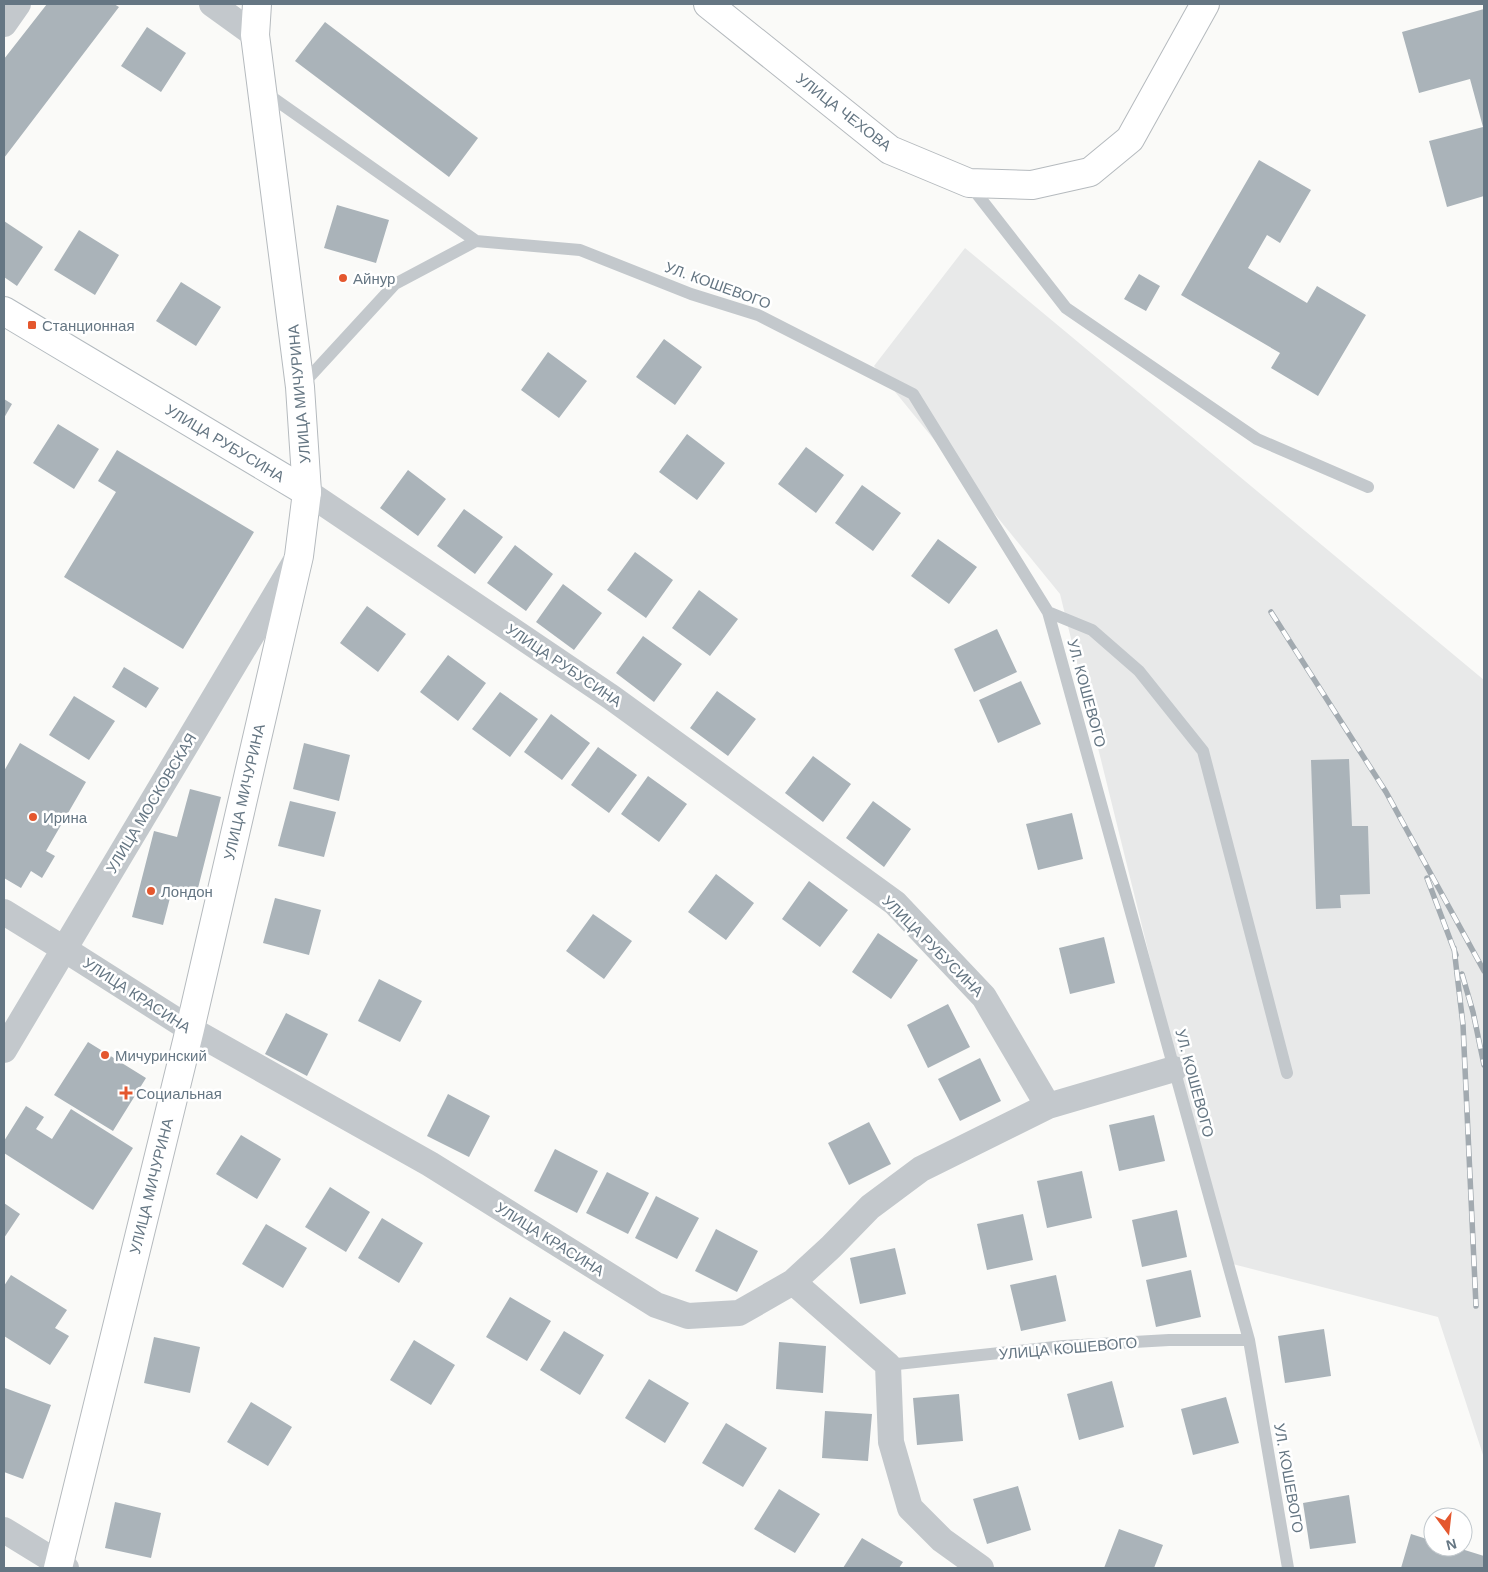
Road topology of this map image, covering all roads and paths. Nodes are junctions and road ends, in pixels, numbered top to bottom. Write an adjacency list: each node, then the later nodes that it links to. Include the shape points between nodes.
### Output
1 (18, 4): 6 (street)
2 (212, 4): 7 (street)
3 (257, 4): 7 (main road, УЛИЦА МИЧУРИНА)
4 (708, 4): 9 (main road, УЛИЦА ЧЕХОВА, via 890,150)
5 (1206, 4): 9 (main road, УЛИЦА ЧЕХОВА, via 1130,139 1090,172 1032,185)
6 (4, 24)
7 (256, 36): 8 (main road, УЛИЦА МИЧУРИНА)
8 (263, 91): 10 (lane); 12 (main road, УЛИЦА МИЧУРИНА)
9 (969, 183): 13 (lane, via 1066,308 1257,440)
10 (476, 241): 12 (lane, via 395,284); 16 (lane, УЛ. КОШЕВОГО, via 580,250 691,294 758,315 913,394)
11 (4, 311): 14 (main road, УЛИЦА РУБУСИНА)
12 (300, 387): 14 (main road, УЛИЦА МИЧУРИНА)
13 (1368, 487)
14 (307, 492): 15 (main road, УЛИЦА МИЧУРИНА); 23 (street, УЛИЦА РУБУСИНА, via 611,697 895,904 984,997)
15 (299, 556): 18 (street, УЛИЦА МОСКОВСКАЯ); 19 (main road, УЛИЦА МИЧУРИНА)
16 (1048, 612): 21 (lane, УЛ. КОШЕВОГО); 22 (lane, УЛ. КОШЕВОГО, via 1092,630 1139,671 1203,751)
17 (4, 912): 18 (street, УЛИЦА КРАСИНА)
18 (64, 949): 19 (street, УЛИЦА КРАСИНА); 20 (street, УЛИЦА МОСКОВСКАЯ)
19 (190, 1030): 24 (street, УЛИЦА КРАСИНА, via 430,1164 656,1306 688,1316 739,1313); 28 (main road, УЛИЦА МИЧУРИНА)
20 (4, 1050)
21 (1174, 1069): 23 (street, УЛИЦА КРАСИНА); 25 (lane, УЛ. КОШЕВОГО)
22 (1288, 1073)
23 (1048, 1106): 24 (street, УЛИЦА КРАСИНА, via 921,1169 870,1207)
24 (792, 1282): 26 (street)
25 (1249, 1340): 26 (lane, УЛИЦА КОШЕВОГО, via 1169,1340 1064,1346); 30 (lane, УЛ. КОШЕВОГО)
26 (888, 1366): 29 (street, via 891,1442 910,1508 942,1540)
27 (4, 1530): 28 (street)
28 (61, 1567)
29 (981, 1568)
30 (1288, 1568)

